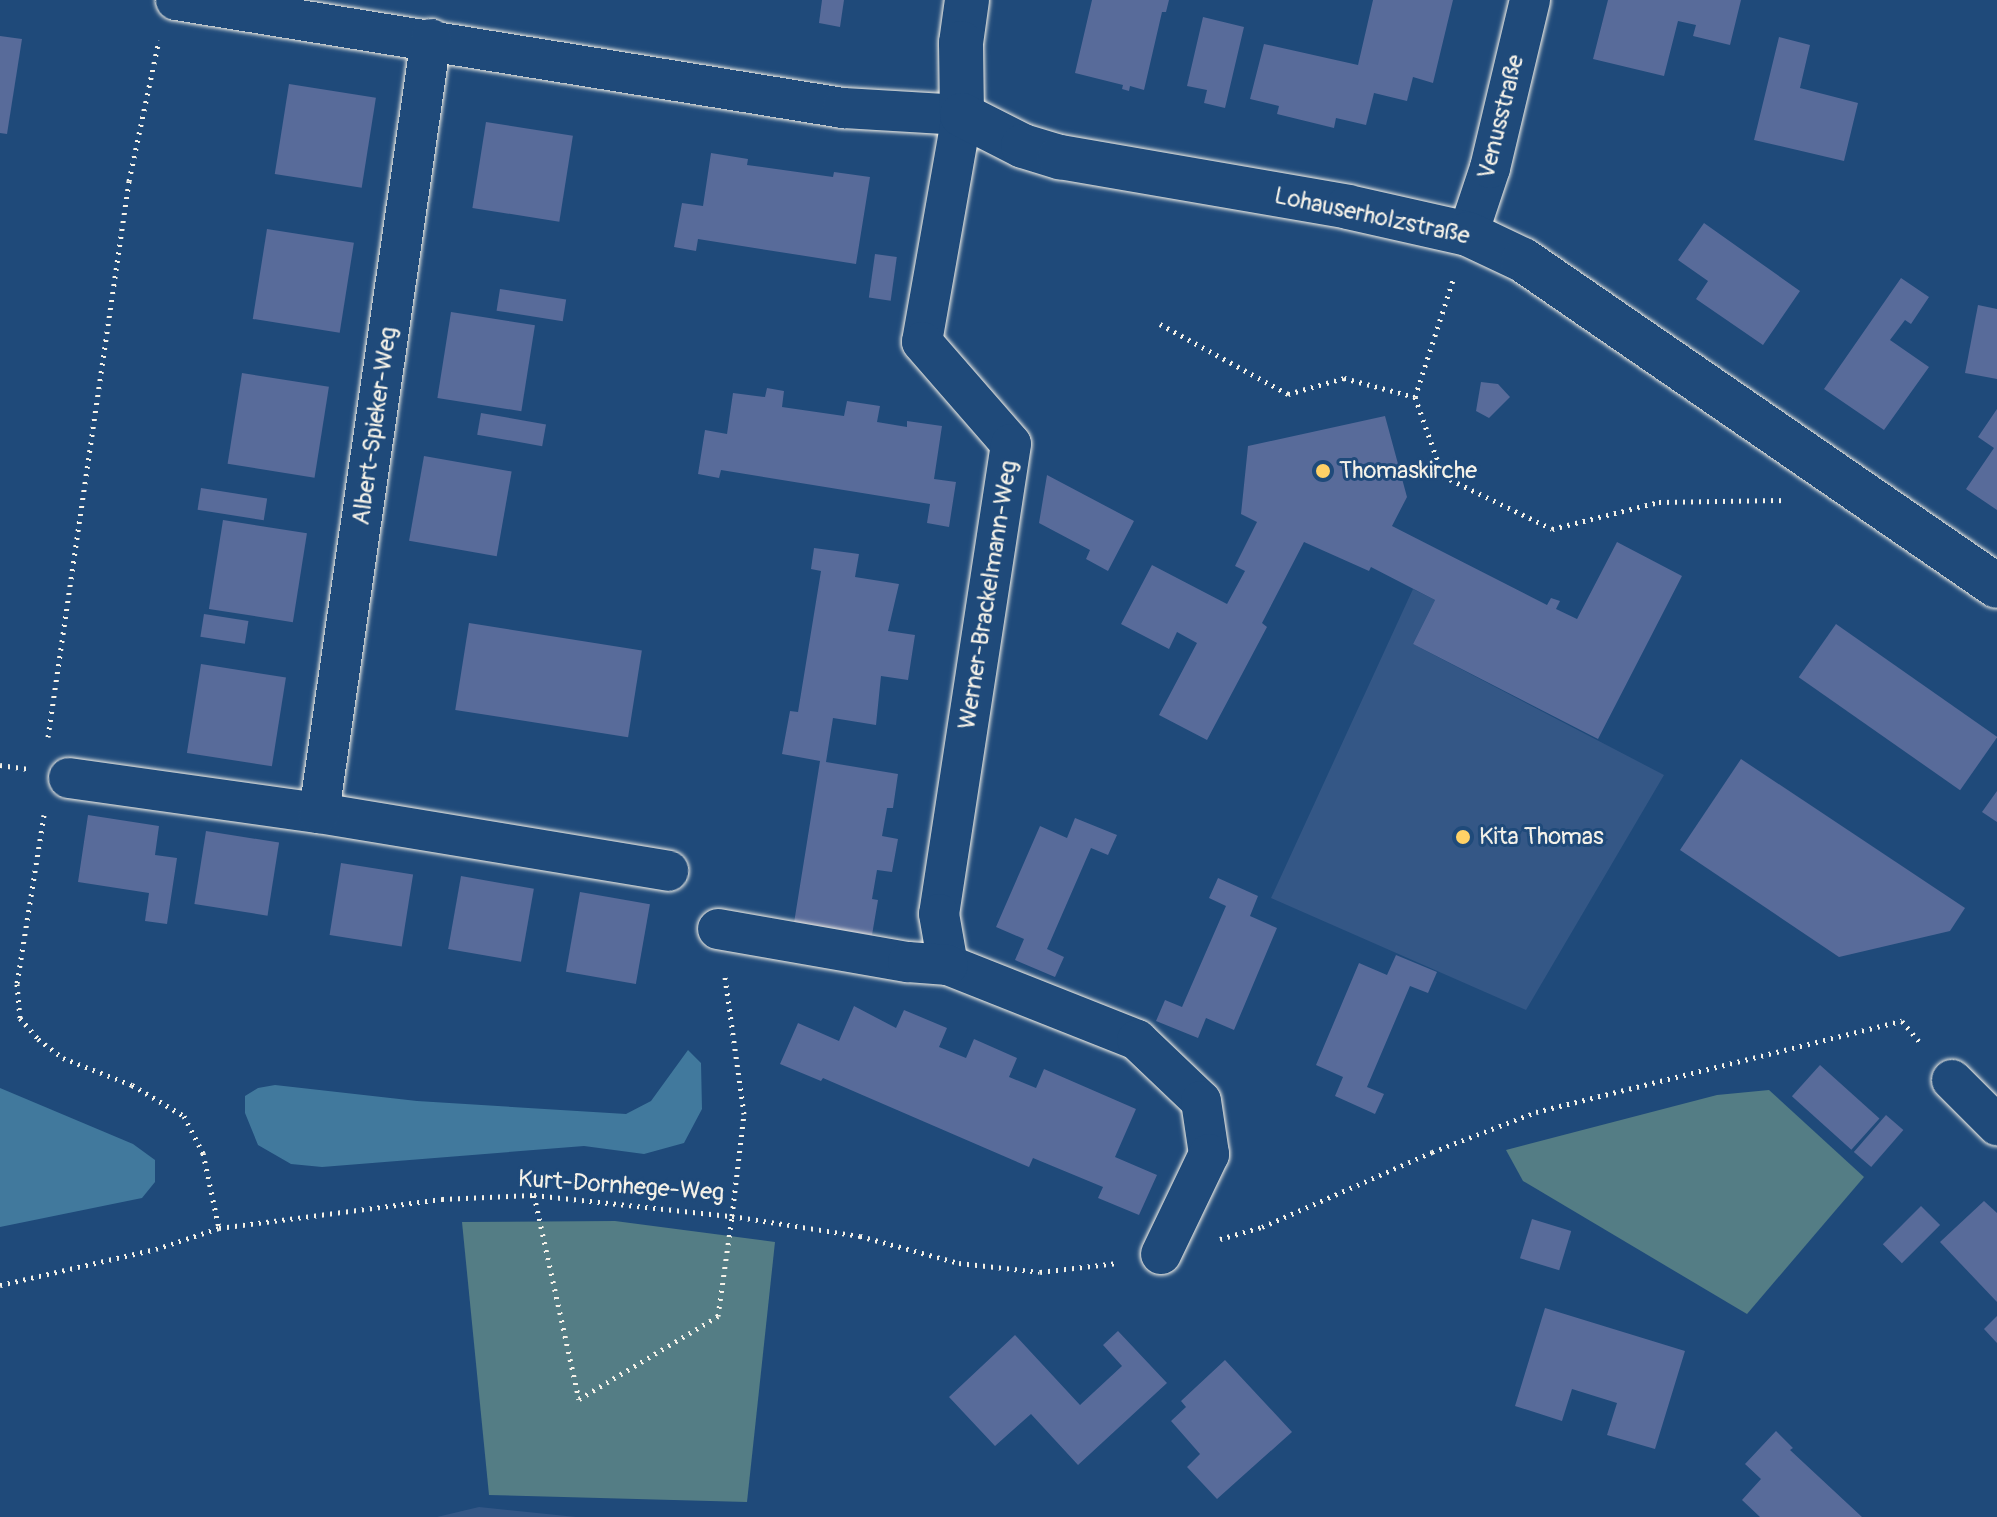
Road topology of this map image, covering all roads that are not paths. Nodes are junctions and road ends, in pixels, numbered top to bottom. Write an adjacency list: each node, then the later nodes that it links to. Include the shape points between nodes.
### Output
1 (967, 0): 5 (street, via 961,43)
2 (1530, 0): 6 (street, Venusstraße, via 1490,168)
3 (168, 15): 4 (street)
4 (431, 39): 5 (street, via 843,108); 9 (street, Albert-Spieker-Weg)
5 (962, 115): 6 (street, Lohauserholzstraße, via 1023,146 1060,157 1348,207); 12 (street, Werner-Brackelmann-Weg, via 922,342 1011,444 939,914)
6 (1468, 234): 7 (street, Lohauserholzstraße, via 1523,260)
7 (1997, 586)
8 (56, 790): 9 (street)
9 (319, 813): 10 (street)
10 (668, 871)
11 (718, 929): 12 (street)
12 (948, 965): 15 (street, via 1137,1040 1201,1101 1209,1154)
13 (1952, 1080): 14 (street)
14 (1997, 1125)
15 (1161, 1254)

